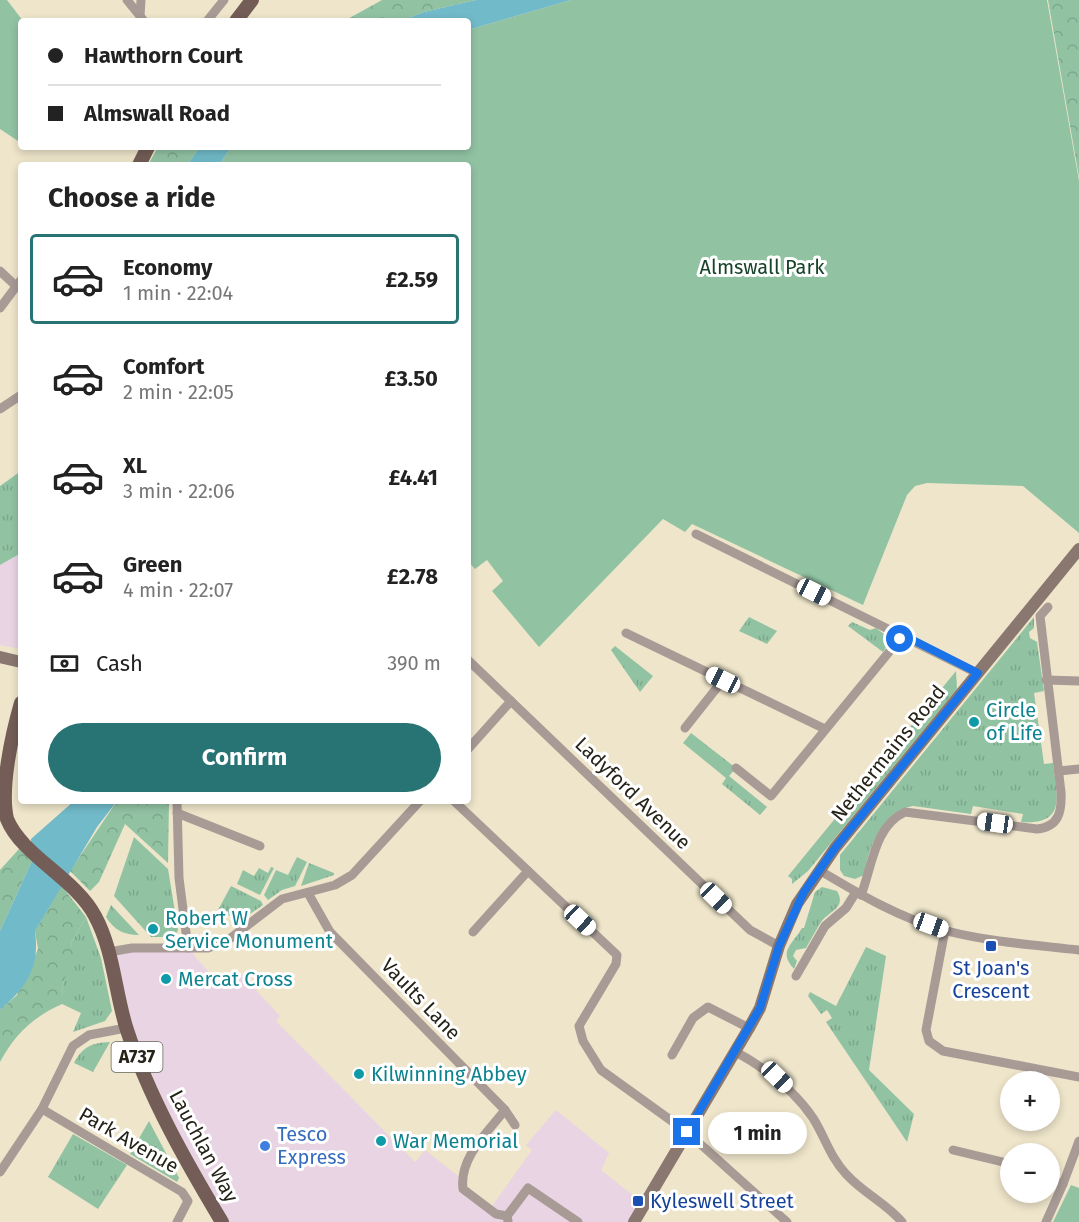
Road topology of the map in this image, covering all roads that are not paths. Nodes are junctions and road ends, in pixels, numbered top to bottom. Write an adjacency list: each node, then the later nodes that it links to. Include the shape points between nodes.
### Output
1 (127, 0): 5 (street)
2 (141, 0): 5 (street)
3 (224, 0): 6 (street)
4 (252, 0): 7 (main road)
5 (142, 18)
6 (209, 18)
7 (238, 18)
8 (0, 271): 9 (street)
9 (18, 282)
10 (18, 284): 11 (street)
11 (0, 308)
12 (18, 397): 13 (street)
13 (0, 409)
14 (696, 534): 18 (street)
15 (1079, 549): 22 (main road, Nethermains Road)
16 (1048, 608): 24 (street, via 1040,616)
17 (626, 633): 23 (street)
18 (903, 635): 22 (street); 29 (street)
19 (0, 657): 20 (main road)
20 (18, 661)
21 (471, 663): 26 (street, Ladyford Avenue)
22 (978, 673): 40 (main road, Nethermains Road)
23 (723, 680): 28 (street); 29 (street)
24 (1047, 680): 25 (street); 33 (street)
25 (1079, 681)
26 (511, 701): 30 (street); 46 (street, Ladyford Avenue, via 750,930)
27 (18, 714): 38 (main road, A737, via 3,792)
28 (685, 728)
29 (825, 729): 31 (street, via 771,796)
30 (471, 745)
31 (736, 768)
32 (1079, 769): 33 (street)
33 (1059, 771): 43 (street, via 1062,808 1054,823 1043,828 910,811 900,815 874,850)
34 (177, 804): 37 (street)
35 (417, 804): 42 (street, via 352,875)
36 (457, 804): 41 (street)
37 (177, 813): 39 (street); 47 (street, via 179,878)
38 (3, 820): 49 (main road, A737, via 75,889 97,919)
39 (260, 846)
40 (819, 870): 43 (street); 46 (main road, Nethermains Road, via 804,892)
41 (528, 871): 45 (street); 59 (street, via 618,959 580,1021 579,1032 597,1065)
42 (308, 893): 47 (street, via 282,900 228,940 208,948); 57 (street, Vaults Lane, via 330,932)
43 (858, 893): 44 (street); 50 (street, via 825,926)
44 (945, 930): 48 (street); 55 (street, via 926,1030 929,1041 943,1051)
45 (473, 932)
46 (779, 946): 52 (main road, Nethermains Road, via 760,1008)
47 (188, 948): 49 (street)
48 (1079, 950)
49 (109, 952): 51 (main road, Lauchlan Way / A737)
50 (796, 976)
51 (126, 1028): 56 (street, via 89,1035 73,1046); 68 (main road, Lauchlan Way / A737, via 159,1104)
52 (749, 1028): 53 (main road, Nethermains Road); 54 (street, via 708,1007 693,1018)
53 (736, 1052): 59 (main road, Nethermains Road); 72 (street, via 790,1090 814,1119 830,1153 846,1174)
54 (672, 1055)
55 (1079, 1077)
56 (42, 1110): 63 (street); 67 (street, Park Avenue, via 182,1192 188,1198 187,1208)
57 (505, 1110): 58 (street, Vaults Lane); 66 (street, via 470,1155 462,1179 463,1189)
58 (514, 1125)
59 (687, 1132): 70 (main road, Nethermains Road); 71 (street)
60 (1079, 1141): 65 (street)
61 (953, 1150): 62 (street)
62 (1000, 1161)
63 (0, 1172)
64 (1060, 1183): 65 (street)
65 (1063, 1184): 73 (street)
66 (508, 1219): 69 (street, via 528,1188)
67 (177, 1222)
68 (222, 1222)
69 (578, 1222)
70 (634, 1222)
71 (787, 1222)
72 (902, 1222)
73 (1046, 1222)

